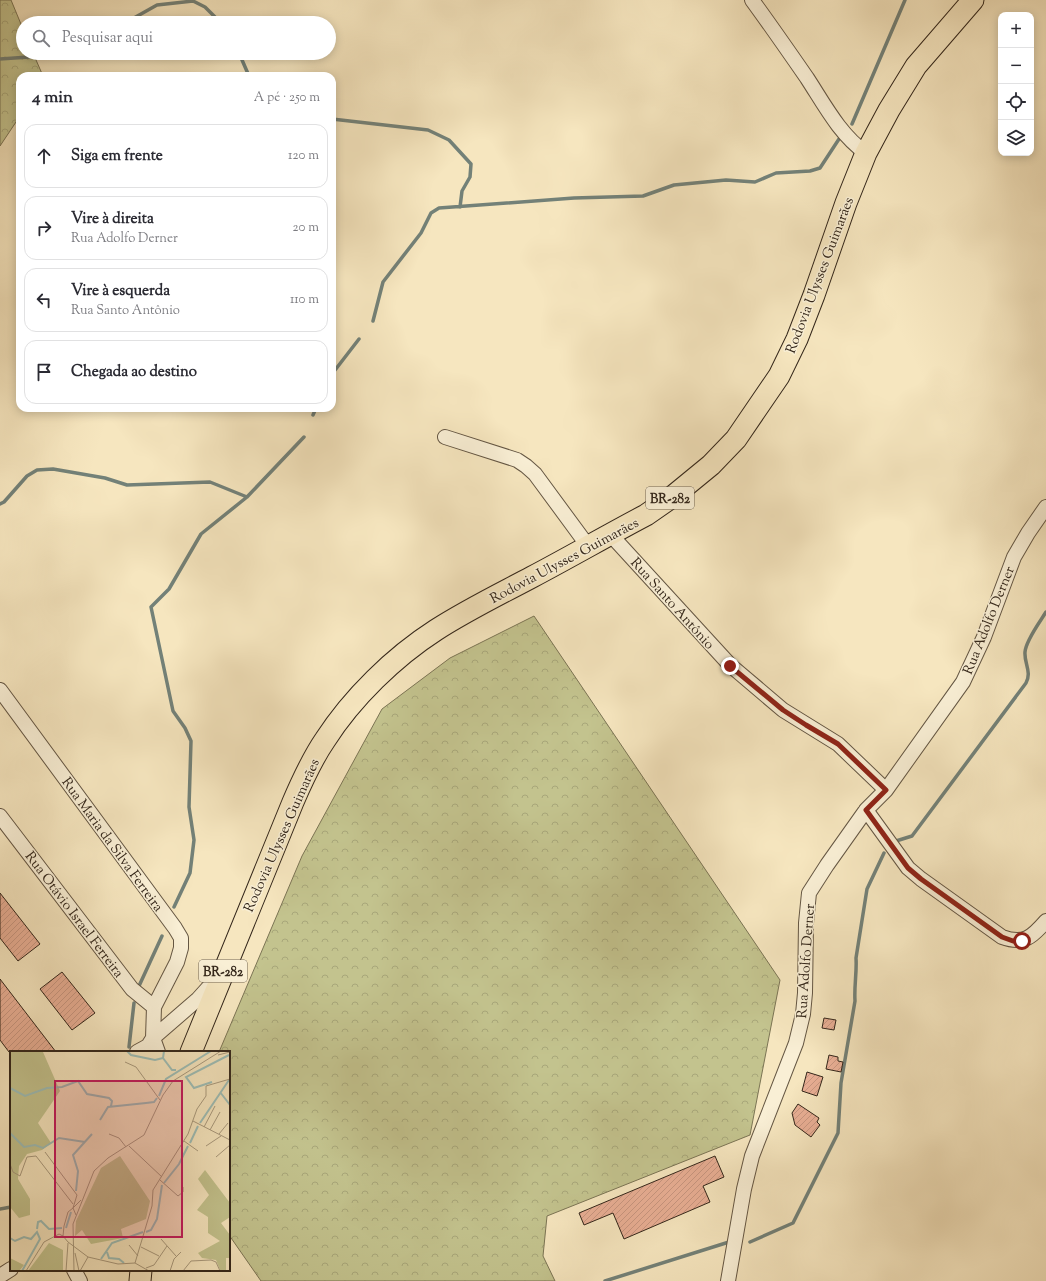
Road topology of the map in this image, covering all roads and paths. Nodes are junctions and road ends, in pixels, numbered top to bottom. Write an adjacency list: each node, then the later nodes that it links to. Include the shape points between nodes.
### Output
1 (752, 0): 3 (street, via 841,128)
2 (974, 0): 3 (highway, Rodovia Ulysses Guimarães / BR-282, via 916,66)
3 (866, 153): 6 (highway, Rodovia Ulysses Guimarães / BR-282, via 797,339 779,376 736,439 711,465 646,515)
4 (445, 437): 7 (street, via 516,460 526,466 535,474)
5 (1046, 507): 9 (street, Rua Adolfo Derner, via 1014,557 984,637 963,682)
6 (610, 534): 7 (highway, Rodovia Ulysses Guimarães / BR-282); 9 (street, Rua Santo Antônio, via 730,666 783,710 838,744)
7 (588, 546): 13 (highway, Rodovia Ulysses Guimarães / BR-282, via 436,630 400,657 348,709 325,740 307,771)
8 (0, 690): 14 (street, Rua Maria da Silva Ferreira, via 180,938 178,962)
9 (886, 790): 10 (street, Rua Adolfo Derner)
10 (866, 810): 12 (street, via 908,868 1002,937 1022,941 1029,938); 23 (street, Rua Adolfo Derner, via 809,893 805,993 800,1026 796,1043 752,1156)
11 (0, 816): 14 (street, Rua Otávio Israel Ferreira, via 132,989)
12 (1046, 921)
13 (223, 971): 15 (street, via 198,1000); 18 (highway, Rodovia Ulysses Guimarães / BR-282)
14 (154, 1007): 15 (street)
15 (153, 1038): 16 (street, via 148,1046); 17 (street)
16 (139, 1051)
17 (158, 1051)
18 (191, 1051)
19 (10, 1270): 21 (street)
20 (75, 1271): 22 (street)
21 (0, 1276)
22 (80, 1281)
23 (728, 1281)

